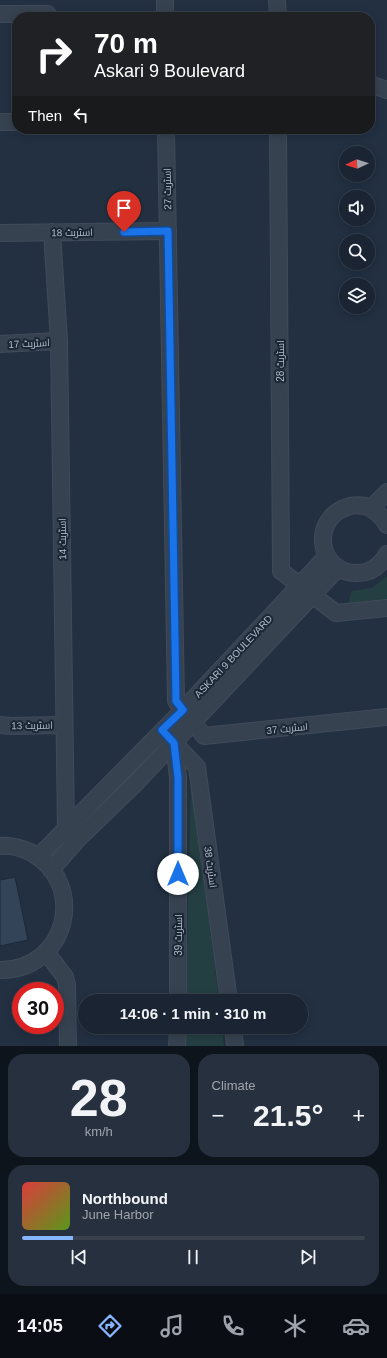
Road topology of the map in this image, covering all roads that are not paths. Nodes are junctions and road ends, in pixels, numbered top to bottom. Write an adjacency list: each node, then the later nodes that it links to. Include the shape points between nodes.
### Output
1 (165, 0): 5 (street)
2 (277, 0): 6 (street)
3 (49, 10): 4 (street)
4 (24, 12)
5 (165, 12)
6 (278, 12)
7 (12, 13): 8 (street)
8 (0, 14)
9 (375, 86): 10 (street)
10 (387, 90)
11 (0, 122): 12 (street)
12 (12, 122)
13 (166, 134): 15 (street, اسٹریٹ 27)
14 (278, 134): 25 (street, اسٹریٹ 28, via 281,571)
15 (168, 231): 16 (street, اسٹریٹ 18); 28 (street, اسٹریٹ 27, via 176,701)
16 (52, 232): 17 (street, اسٹریٹ 18); 18 (street, اسٹریٹ 14)
17 (0, 233)
18 (58, 341): 19 (street, اسٹریٹ 17); 31 (street, اسٹریٹ 14)
19 (0, 344)
20 (387, 492): 21 (street)
21 (382, 517): 23 (street, via 361,505 340,509 326,524 323,546)
22 (387, 554): 24 (street, via 372,570 361,573)
23 (326, 556): 24 (street); 25 (street, ASKARI 9 BOULEVARD)
24 (338, 568): 26 (street, ASKARI 9 BOULEVARD)
25 (299, 585): 26 (street); 28 (street, ASKARI 9 BOULEVARD)
26 (313, 596): 27 (street, via 336,613); 28 (street, ASKARI 9 BOULEVARD)
27 (387, 608)
28 (188, 716): 29 (street, اسٹریٹ 37, via 204,736); 32 (street, ASKARI 9 BOULEVARD); 33 (street, ASKARI 9 BOULEVARD)
29 (387, 717)
30 (0, 725): 31 (street, اسٹریٹ 13)
31 (64, 725): 34 (street, اسٹریٹ 14)
32 (162, 730): 33 (street); 34 (street, ASKARI 9 BOULEVARD)
33 (174, 743): 34 (street, ASKARI 9 BOULEVARD, via 135,784); 40 (street, اسٹریٹ 39, via 178,778); 41 (street, اسٹریٹ 38, via 197,767)
34 (71, 835): 36 (street, ASKARI 9 BOULEVARD); 37 (street, ASKARI 9 BOULEVARD)
35 (0, 846): 36 (street, via 23,849)
36 (38, 857): 37 (street)
37 (52, 870): 38 (street, via 62,890 64,912 59,934)
38 (46, 952): 39 (street, via 30,964 12,970); 44 (street, via 65,977 67,985)
39 (0, 970)
40 (178, 994)
41 (228, 994)
42 (178, 1034): 45 (street)
43 (234, 1034): 46 (street)
44 (68, 1046)
45 (178, 1046)
46 (236, 1046)

